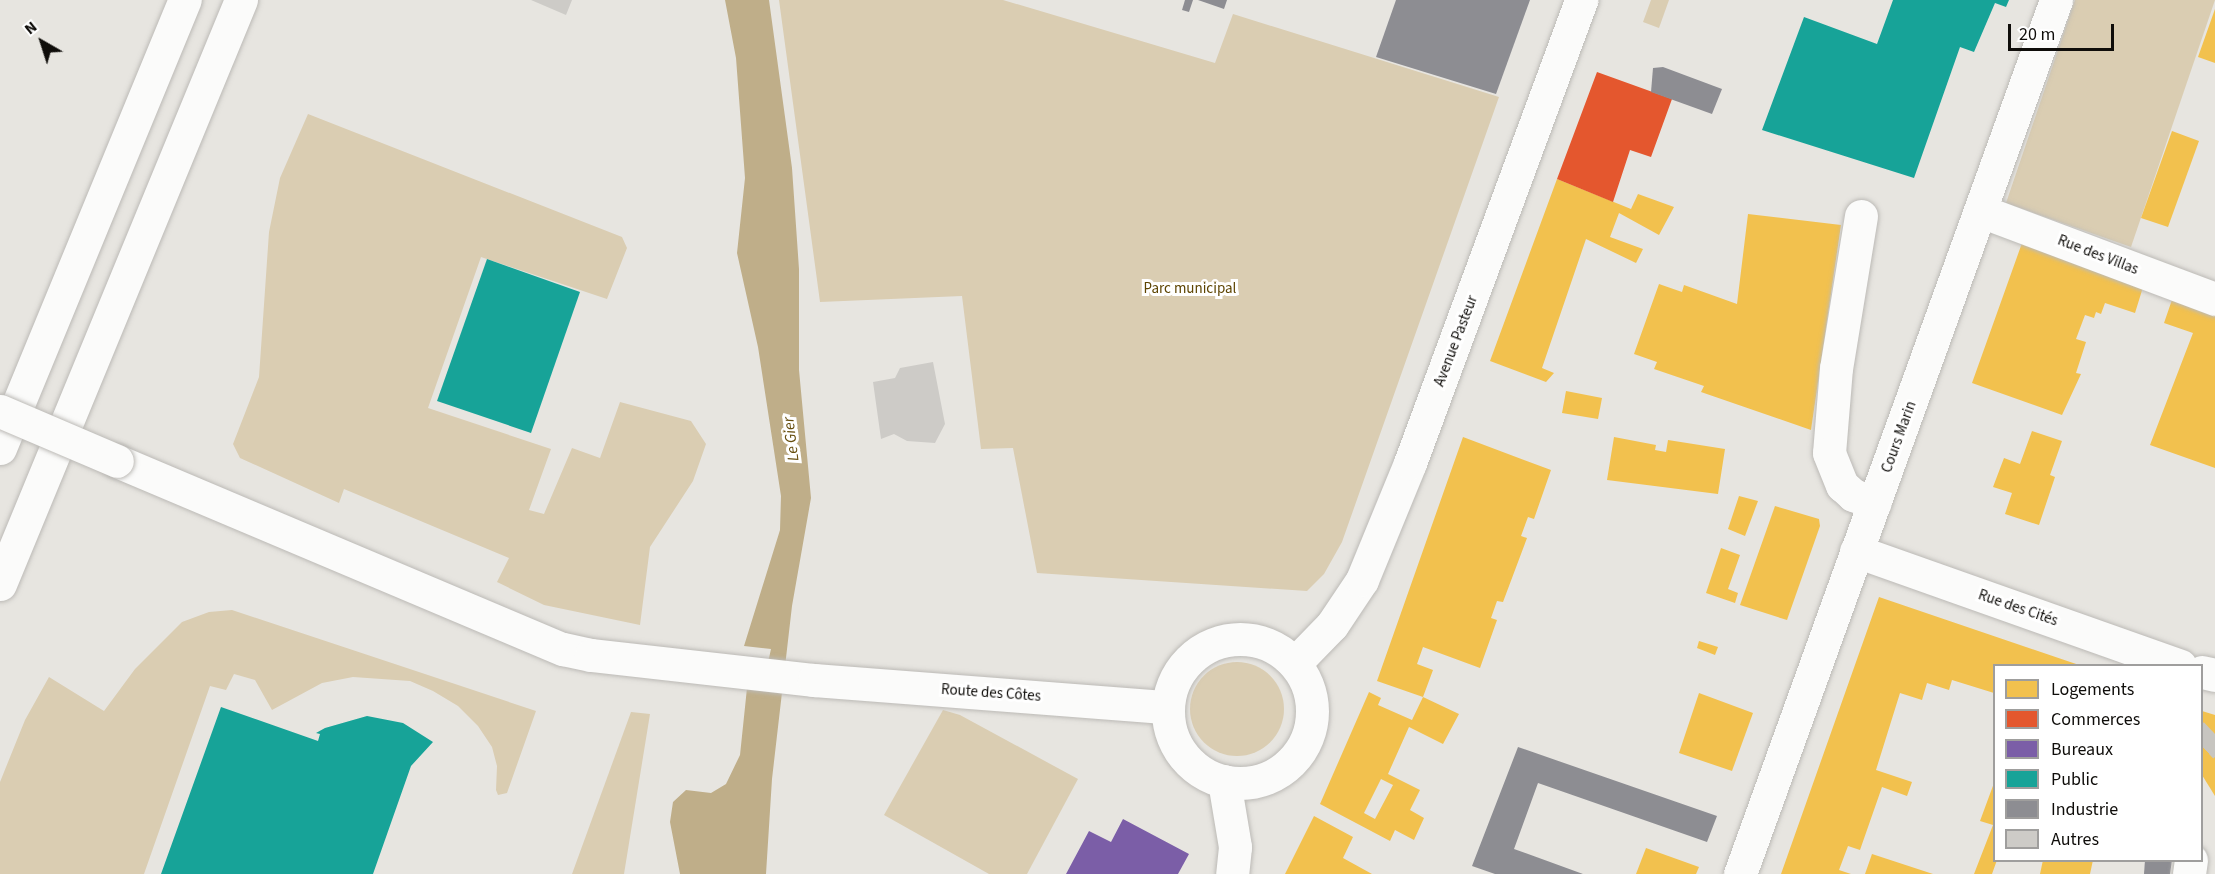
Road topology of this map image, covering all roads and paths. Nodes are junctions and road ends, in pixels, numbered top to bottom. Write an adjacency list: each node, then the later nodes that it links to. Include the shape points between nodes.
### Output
1 (185, 0): 9 (main road)
2 (241, 0): 12 (main road)
3 (1581, 0): 13 (main road, Avenue Pasteur, via 1419,441 1362,580 1332,625)
4 (2056, 0): 5 (main road, Cours Marin)
5 (1981, 211): 7 (main road, Rue des Villas); 10 (main road, Cours Marin)
6 (1861, 216): 10 (main road, via 1836,368 1829,453 1842,485 1853,495)
7 (2215, 299)
8 (0, 411): 15 (main road, Route des Côtes, bridge, via 563,649 814,680)
9 (0, 448)
10 (1875, 502): 11 (main road, Cours Marin)
11 (1856, 552): 14 (main road, Rue des Cités); 18 (main road, Cours Marin)
12 (0, 584)
13 (1295, 663): 15 (main road, via 1280,650 1258,641 1235,639 1213,644 1193,657 1178,675); 16 (main road, via 1308,685 1312,707 1310,729 1301,749 1287,766 1268,777 1246,783)
14 (2174, 664)
15 (1167, 707): 16 (main road, via 1174,740 1186,758 1203,772)
16 (1224, 781): 17 (main road, via 1235,846)
17 (1232, 874)
18 (1740, 874)

